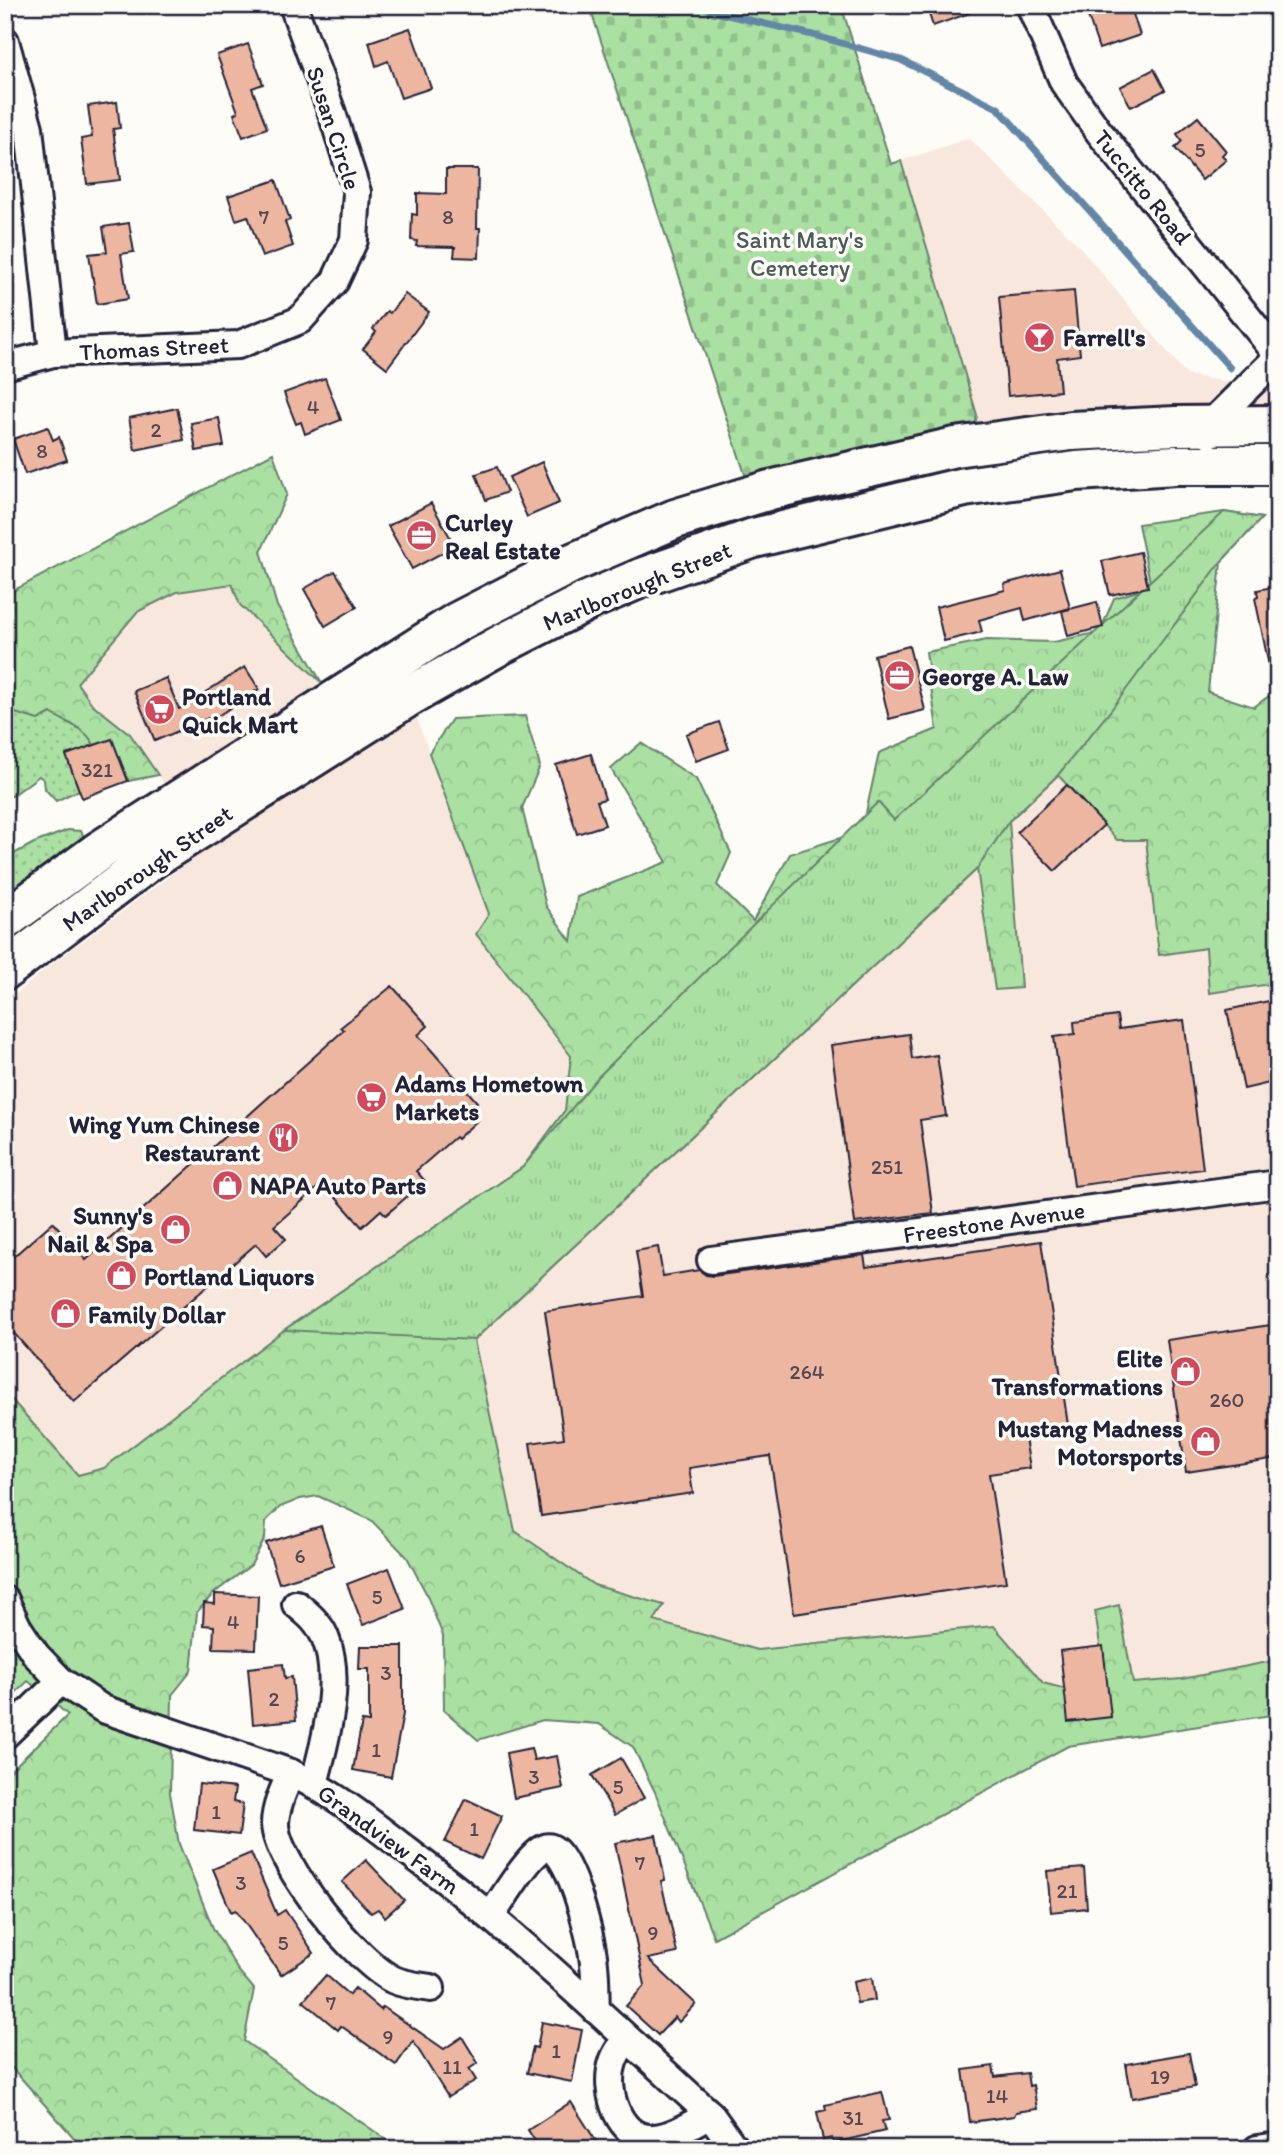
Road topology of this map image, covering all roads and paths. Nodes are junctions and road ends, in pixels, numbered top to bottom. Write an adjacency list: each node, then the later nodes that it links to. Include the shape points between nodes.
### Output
1 (293, 5): 4 (street, Susan Circle, via 357,192 354,240 335,282)
2 (1030, 5): 6 (street, Tuccitto Road, via 1064,83)
3 (5, 41): 5 (street, via 29,128)
4 (300, 320): 5 (street, Thomas Street, via 238,345)
5 (53, 353): 7 (street, Thomas Street)
6 (1278, 356): 9 (street)
7 (5, 366)
8 (1278, 425): 9 (highway, Marlborough Street)
9 (1208, 426): 10 (street); 12 (highway, Marlborough Street, via 1071,430 956,447 770,490 675,519 570,564 457,622)
10 (1211, 465): 11 (highway, Marlborough Street); 12 (highway, Marlborough Street, via 1076,471 964,487 821,520 687,561 587,601 502,644)
11 (1278, 465)
12 (143, 843): 13 (highway, Marlborough Street, via 99,851); 14 (highway, Marlborough Street)
13 (5, 920)
14 (5, 970)
15 (1278, 1184): 16 (street, Freestone Avenue)
16 (711, 1260)
17 (5, 1600): 19 (street, Grandview Farm, via 36,1654)
18 (296, 1604): 21 (street, via 314,1619 325,1637 331,1674 329,1714)
19 (61, 1681): 20 (street); 21 (street, Grandview Farm, via 103,1709)
20 (5, 1735)
21 (302, 1779): 22 (street, Grandview Farm, via 360,1815); 23 (street, via 275,1822 288,1861 328,1920 369,1961 394,1980)
22 (492, 1916): 24 (street, Grandview Farm); 24 (street, via 531,1859 543,1848 558,1852 583,1910 594,1958)
23 (431, 1988)
24 (596, 2010): 25 (street, Grandview Farm)
25 (626, 2038): 26 (street, Grandview Farm); 26 (street, via 612,2063 610,2080 612,2098 625,2126 655,2138)
26 (710, 2114): 27 (street, Grandview Farm)
27 (735, 2149)

